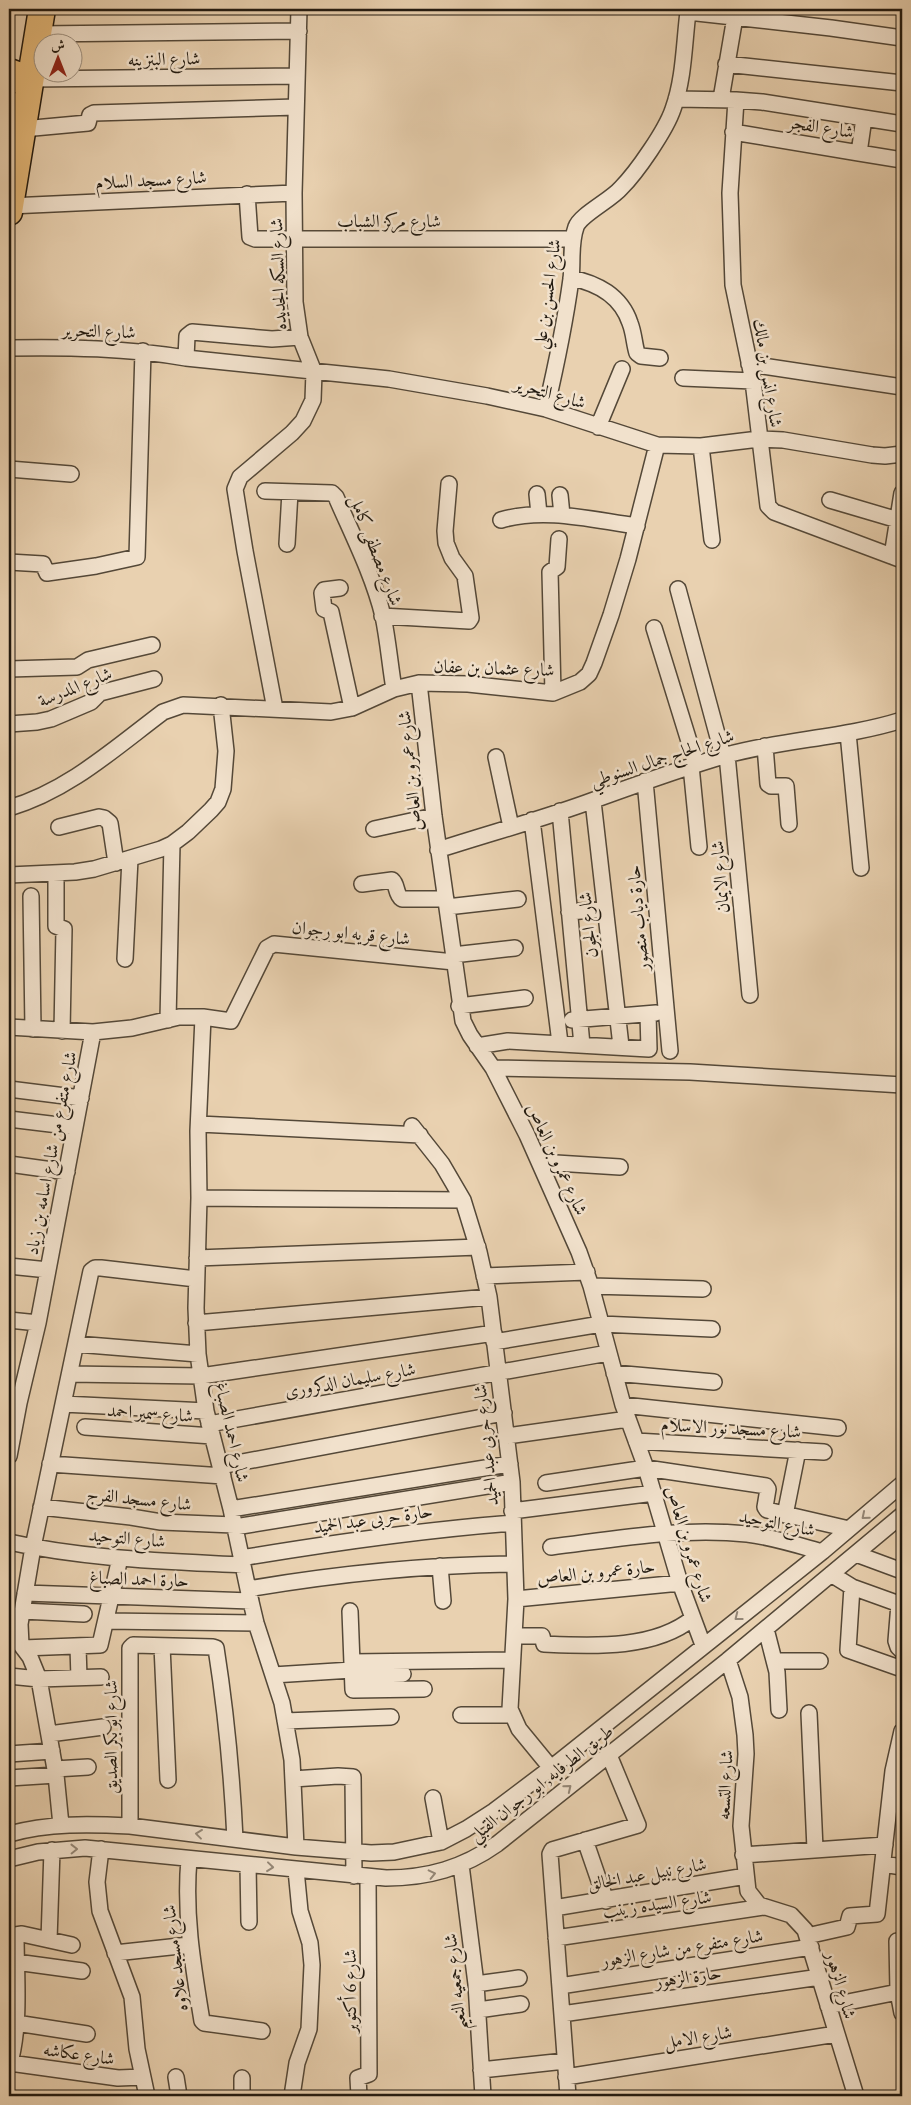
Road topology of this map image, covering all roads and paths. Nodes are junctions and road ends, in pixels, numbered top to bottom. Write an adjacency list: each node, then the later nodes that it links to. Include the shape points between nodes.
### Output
1 (42, 9): 5 (highway)
2 (299, 9): 4 (street, شارع السكه الجديده)
3 (735, 13): 7 (street); 9 (street, شارع انس بن مالك); 13 (street, شارع الحسن بن علي, via 688,12)
4 (299, 31): 6 (street); 10 (street, شارع السكه الجديده)
5 (39, 32)
6 (82, 34)
7 (902, 38)
8 (32, 54): 11 (highway)
9 (726, 64): 12 (street); 14 (street, شارع انس بن مالك)
10 (297, 76): 11 (street, شارع البنزينه); 15 (street, شارع السكه الجديده)
11 (23, 80): 18 (highway)
12 (902, 83)
13 (676, 99): 14 (street); 25 (street, شارع الحسن بن علي, via 666,125 623,186 581,219)
14 (728, 100): 16 (street); 19 (street, شارع انس بن مالك)
15 (296, 107): 18 (street, via 94,113 88,123); 22 (street, شارع السكه الجديده)
16 (864, 118): 17 (street, شارع الفجر); 20 (street, شارع الفجر)
17 (902, 124)
18 (23, 129): 24 (highway)
19 (733, 132): 20 (street, شارع الفجر); 33 (street, شارع انس بن مالك, via 730,193 733,285)
20 (859, 153): 21 (street)
21 (902, 160)
22 (294, 193): 23 (street, شارع مسجد السلام); 26 (street, شارع السكه الجديده)
23 (247, 194): 24 (street, شارع مسجد السلام); 26 (street, شارع مركز الشباب, via 250,237)
24 (9, 209)
25 (573, 239): 26 (street, شارع مركز الشباب); 27 (street, شارع الحسن بن علي)
26 (295, 240): 28 (street, شارع السكه الجديده, via 295,302)
27 (571, 278): 32 (street, via 586,281 613,296 630,322 637,354); 39 (street, شارع الحسن بن علي)
28 (300, 337): 31 (street, via 272,339 192,332 187,336); 35 (street, شارع السكه الجديده)
29 (9, 348): 30 (street, شارع التحرير)
30 (143, 351): 31 (street, شارع التحرير); 63 (street, via 137,556 46,573 44,564)
31 (186, 358): 35 (street, شارع التحرير)
32 (660, 358)
33 (750, 364): 37 (street, شارع انس بن مالك); 38 (street)
34 (622, 369): 40 (street)
35 (314, 372): 39 (street, شارع التحرير, via 487,396); 76 (street, شارع السكه الجديده, via 313,400 303,421 240,477 235,489)
36 (683, 378): 37 (street)
37 (753, 381): 41 (street, شارع انس بن مالك)
38 (902, 387)
39 (546, 410): 40 (street, شارع التحرير)
40 (598, 427): 42 (street, شارع التحرير)
41 (759, 439): 43 (street, شارع التحرير); 44 (street, شارع التحرير, via 872,455); 62 (street, شارع انس بن مالك, via 770,509)
42 (657, 444): 43 (street, شارع التحرير); 58 (street, شارع عثمان بن عفان)
43 (701, 446): 60 (street)
44 (902, 454)
45 (9, 469): 46 (street)
46 (72, 474)
47 (449, 484): 66 (street, via 446,537 452,558 465,576 471,618 468,621)
48 (265, 492): 49 (street, شارع مصطفى كامل)
49 (290, 492): 61 (street); 66 (street, شارع مصطفى كامل, via 334,494 372,580)
50 (902, 493): 57 (street)
51 (537, 494): 54 (street)
52 (560, 495): 55 (street)
53 (830, 500): 57 (street)
54 (539, 514): 55 (street); 56 (street)
55 (562, 515): 58 (street)
56 (501, 520)
57 (898, 520): 62 (street)
58 (637, 526): 73 (street, شارع عثمان بن عفان, via 611,615 589,674 580,682)
59 (559, 539): 73 (street, via 557,567 550,572)
60 (712, 540)
61 (287, 544)
62 (897, 558)
63 (9, 562)
64 (340, 588): 75 (street, via 322,593 324,609 331,612)
65 (678, 589): 81 (street, شارع الايمان)
66 (382, 616): 72 (street, شارع مصطفى كامل)
67 (654, 628): 83 (street)
68 (152, 645): 69 (street, via 88,660 76,667)
69 (9, 669)
70 (154, 679): 78 (street, شارع المدرسة, via 100,693 91,702 51,719)
71 (419, 683): 72 (street, شارع عثمان بن عفان); 73 (street, شارع عثمان بن عفان, via 468,684); 88 (street, شارع عمرو بن العاص)
72 (394, 689): 75 (street, شارع عثمان بن عفان)
73 (553, 693)
74 (221, 705): 76 (street, شارع عثمان بن عفان); 86 (street, شارع عثمان بن عفان, via 170,708 81,774 51,792); 94 (street, via 226,771 221,796 202,820)
75 (352, 708): 76 (street, شارع عثمان بن عفان, via 331,712)
76 (275, 709)
77 (902, 720): 79 (street, شارع الحاج جمال السنوطي)
78 (9, 724)
79 (848, 733): 80 (street, شارع الحاج جمال السنوطي); 98 (street)
80 (765, 746): 81 (street, شارع الحاج جمال السنوطي); 90 (street, via 769,786 784,785 787,788)
81 (725, 756): 83 (street, شارع الحاج جمال السنوطي); 110 (street, شارع الايمان)
82 (496, 757): 91 (street)
83 (693, 765): 84 (street, شارع الحاج جمال السنوطي); 95 (street)
84 (645, 781): 85 (street, شارع الحاج جمال السنوطي); 113 (street, حارة دياب منصور)
85 (593, 800): 87 (street, شارع الحاج جمال السنوطي); 105 (street, شارع الجون)
86 (9, 808)
87 (560, 811): 89 (street, شارع الحاج جمال السنوطي); 106 (street)
88 (434, 816): 93 (street); 96 (street, شارع عمرو بن العاص)
89 (532, 820): 91 (street, شارع الحاج جمال السنوطي); 119 (street)
90 (789, 824)
91 (511, 826): 96 (street, شارع الحاج جمال السنوطي)
92 (59, 827): 97 (street, via 104,818 110,823)
93 (374, 829)
94 (172, 844): 97 (street); 118 (street)
95 (699, 848)
96 (438, 850): 104 (street, شارع عمرو بن العاص)
97 (123, 861): 99 (street, via 94,869); 108 (street)
98 (861, 868)
99 (56, 873): 100 (street); 122 (street, via 56,926 64,929)
100 (9, 875)
101 (362, 884): 104 (street, via 392,880 402,899)
102 (31, 896): 121 (street)
103 (518, 899): 104 (street)
104 (447, 903): 109 (street, شارع عمرو بن العاص)
105 (605, 909): 106 (street); 115 (street, شارع الجون)
106 (569, 912): 117 (street)
107 (515, 948): 109 (street)
108 (125, 958)
109 (454, 958): 112 (street, شارع عمرو بن العاص); 116 (street, شارع قريه ابو رجوان, via 271,945 231,1021)
110 (750, 995)
111 (525, 998): 112 (street)
112 (459, 1006): 126 (street, شارع عمرو بن العاص, via 466,1028)
113 (666, 1012): 114 (street); 128 (street, حارة دياب منصور)
114 (648, 1014): 115 (street); 127 (street, via 649,1048)
115 (618, 1016): 117 (street); 127 (street, شارع الجون)
116 (203, 1017): 118 (street); 134 (street, شارع احمد الصباغ)
117 (580, 1019): 119 (street); 125 (street)
118 (168, 1020): 123 (street)
119 (558, 1022): 124 (street)
120 (9, 1027): 121 (street)
121 (32, 1029): 122 (street)
122 (62, 1032): 123 (street)
123 (93, 1032): 132 (street, شارع متفرع من شارع اسامه بن زياد)
124 (560, 1043): 125 (street); 126 (street, via 500,1041)
125 (582, 1045): 127 (street)
126 (478, 1046): 129 (street, شارع عمرو بن العاص)
127 (621, 1046)
128 (670, 1051)
129 (493, 1068): 130 (street, via 690,1072); 136 (street, شارع عمرو بن العاص)
130 (902, 1084)
131 (9, 1089): 132 (street)
132 (81, 1098): 135 (street, شارع متفرع من شارع اسامه بن زياد)
133 (9, 1119): 135 (street)
134 (199, 1124): 140 (street, شارع احمد الصباغ); 141 (street, شارع حربى عبد الحميد, via 416,1130)
135 (75, 1127): 139 (street, شارع متفرع من شارع اسامه بن زياد)
136 (540, 1162): 138 (street); 146 (street, شارع عمرو بن العاص)
137 (9, 1164): 139 (street)
138 (620, 1167)
139 (67, 1172): 145 (street, شارع متفرع من شارع اسامه بن زياد)
140 (199, 1198): 141 (street); 143 (street, شارع احمد الصباغ)
141 (464, 1200): 142 (street, شارع حربى عبد الحميد)
142 (478, 1247): 143 (street); 147 (street, شارع حربى عبد الحميد)
143 (197, 1258): 148 (street, شارع احمد الصباغ)
144 (9, 1266): 145 (street)
145 (48, 1270): 153 (street, شارع متفرع من شارع اسامه بن زياد)
146 (586, 1272): 147 (street); 149 (street, شارع عمرو بن العاص)
147 (484, 1276): 151 (street, شارع حربى عبد الحميد)
148 (196, 1279): 154 (street, شارع احمد الصباغ); 158 (street, via 95,1268 91,1271)
149 (591, 1286): 150 (street); 155 (street, شارع عمرو بن العاص)
150 (704, 1289)
151 (489, 1297): 154 (street); 157 (street, شارع حربى عبد الحميد)
152 (9, 1320): 153 (street)
153 (38, 1323): 166 (street, شارع متفرع من شارع اسامه بن زياد)
154 (196, 1323): 160 (street, شارع احمد الصباغ)
155 (601, 1324): 156 (street); 157 (street); 159 (street, شارع عمرو بن العاص)
156 (712, 1329)
157 (494, 1338): 161 (street, شارع حربى عبد الحميد); 164 (street)
158 (76, 1344): 160 (street); 163 (street)
159 (608, 1353): 161 (street, شارع سليمان الدكرورى); 162 (street, شارع عمرو بن العاص)
160 (198, 1354): 164 (street, شارع احمد الصباغ)
161 (498, 1372): 169 (street, شارع حربى عبد الحميد); 170 (street, شارع سليمان الدكرورى)
162 (614, 1373): 165 (street); 168 (street, شارع عمرو بن العاص)
163 (70, 1374): 164 (street); 167 (street)
164 (201, 1376): 170 (street, شارع احمد الصباغ)
165 (714, 1382)
166 (14, 1402): 174 (street, شارع متفرع من شارع اسامه بن زياد)
167 (63, 1404): 170 (street); 179 (street)
168 (626, 1412): 172 (street); 173 (street); 175 (street, شارع عمرو بن العاص)
169 (504, 1413): 173 (street, شارع حربى عبد الحميد); 182 (street)
170 (209, 1424): 171 (street, شارع سمير احمد); 182 (street, شارع احمد الصباغ)
171 (85, 1427)
172 (838, 1428)
173 (507, 1436): 180 (street, شارع حربى عبد الحميد)
174 (10, 1439): 178 (street, شارع متفرع من شارع اسامه بن زياد)
175 (636, 1441): 176 (street, شارع مسجد نور الاسلام); 181 (street, شارع عمرو بن العاص)
176 (798, 1450): 177 (street, شارع مسجد نور الاسلام); 188 (street)
177 (824, 1452)
178 (9, 1456)
179 (50, 1464): 182 (street); 187 (street)
180 (510, 1464): 183 (street, شارع حربى عبد الحميد); 191 (street)
181 (646, 1468): 184 (street); 186 (street, شارع عمرو بن العاص); 188 (street, via 766,1486 765,1509)
182 (222, 1472): 191 (street, شارع احمد الصباغ)
183 (512, 1482): 190 (street, شارع حربى عبد الحميد); 191 (street)
184 (546, 1483)
185 (902, 1484): 192 (street, طريق الطرفايه, ابو رجوان القبلي, one-way to 192)
186 (654, 1493): 190 (street, حارة حربى عبد الحميد); 193 (street, شارع عمرو بن العاص)
187 (41, 1507): 191 (street, شارع مسجد الفرج, via 161,1522); 195 (street)
188 (785, 1515): 192 (street)
189 (902, 1515): 198 (street, طريق الطرفايه, ابو رجوان القبلي)
190 (512, 1517): 200 (street, حارة حربى عبد الحميد, via 372,1537); 201 (street, شارع حربى عبد الحميد)
191 (233, 1520): 200 (street, شارع احمد الصباغ)
192 (849, 1529): 197 (street, طريق الطرفايه, ابو رجوان القبلي)
193 (665, 1533): 196 (street, شارع التوحيد); 197 (street, شارع التوحيد, via 745,1534); 205 (street, شارع عمرو بن العاص)
194 (9, 1542): 195 (street, شارع التوحيد)
195 (32, 1547): 199 (street, شارع التوحيد); 207 (street)
196 (552, 1547)
197 (822, 1552): 221 (street, طريق الطرفايه, ابو رجوان القبلي, one-way to 221)
198 (856, 1554): 203 (street); 204 (street, طريق الطرفايه, ابو رجوان القبلي)
199 (120, 1558): 200 (street, شارع التوحيد); 209 (street)
200 (241, 1562): 208 (street, شارع احمد الصباغ)
201 (514, 1564): 202 (street, حارة احمد الصباغ); 210 (street, شارع حربى عبد الحميد)
202 (440, 1566): 208 (street, حارة احمد الصباغ, via 327,1576); 211 (street)
203 (902, 1572)
204 (831, 1574): 206 (street); 219 (street, طريق الطرفايه, ابو رجوان القبلي)
205 (680, 1583): 210 (street, حارة عمرو بن العاص); 215 (street, شارع عمرو بن العاص)
206 (852, 1587): 212 (street); 231 (street, via 848,1650)
207 (25, 1593): 209 (street, حارة احمد الصباغ); 216 (street)
208 (249, 1595): 209 (street, حارة احمد الصباغ); 218 (street, شارع احمد الصباغ)
209 (111, 1597): 217 (street)
210 (516, 1599): 220 (street, شارع حربى عبد الحميد)
211 (443, 1600)
212 (901, 1604): 225 (street, via 896,1641)
213 (350, 1611): 230 (street)
214 (84, 1614): 216 (street)
215 (693, 1618): 220 (street, via 665,1634 602,1646 544,1644 542,1636); 221 (street, شارع عمرو بن العاص)
216 (17, 1619): 224 (street)
217 (106, 1621): 218 (street); 223 (street, via 100,1645)
218 (256, 1623): 233 (street, شارع احمد الصباغ)
219 (766, 1629): 227 (street, طريق الطرفايه, ابو رجوان القبلي); 228 (street)
220 (514, 1636): 226 (street, شارع حربى عبد الحميد)
221 (703, 1645): 252 (street, طريق الطرفايه, ابو رجوان القبلي)
222 (162, 1646): 256 (street); 260 (street, شارع ابو بكر الصديق, via 133,1645 130,1648); 262 (street, via 216,1648 232,1777)
223 (78, 1647): 224 (street); 236 (street)
224 (23, 1648): 237 (street)
225 (902, 1651)
226 (512, 1660): 230 (street); 242 (street, شارع حربى عبد الحميد)
227 (728, 1660): 250 (street, طريق الطرفايه, ابو رجوان القبلي); 271 (street, شارع التسعه, via 740,1697 745,1735)
228 (775, 1661): 229 (street); 239 (street)
229 (820, 1661)
230 (352, 1669): 232 (street); 233 (street); 238 (street, via 354,1690)
231 (902, 1669)
232 (403, 1674)
233 (273, 1675): 244 (street, شارع احمد الصباغ)
234 (9, 1676): 237 (street)
235 (101, 1677): 236 (street)
236 (79, 1678): 237 (street)
237 (39, 1679): 247 (street)
238 (424, 1689)
239 (779, 1710)
240 (809, 1714): 268 (street)
241 (461, 1715): 242 (street)
242 (511, 1715): 252 (street)
243 (391, 1717): 244 (street)
244 (285, 1721): 255 (street, شارع احمد الصباغ)
245 (103, 1727): 247 (street)
246 (902, 1731): 257 (street, via 896,1754)
247 (49, 1734): 248 (street)
248 (52, 1751): 249 (street); 253 (street)
249 (9, 1754)
250 (609, 1755): 263 (street, via 638,1826); 276 (street, طريق الطرفايه, ابو رجوان القبلي, one-way to 250, via 497,1844)
251 (88, 1767): 253 (street)
252 (551, 1768): 264 (street, طريق الطرفايه, ابو رجوان القبلي, via 494,1811)
253 (55, 1772): 254 (street); 259 (street)
254 (9, 1778)
255 (293, 1779): 266 (street, شارع احمد الصباغ); 270 (street, via 353,1777)
256 (168, 1780)
257 (896, 1794): 265 (street)
258 (433, 1798): 264 (street)
259 (61, 1824): 260 (street, طريق الطرفايه, ابو رجوان القبلي); 261 (street, طريق الطرفايه, ابو رجوان القبلي)
260 (130, 1826): 262 (street, طريق الطرفايه, ابو رجوان القبلي, one-way to 260)
261 (9, 1834)
262 (235, 1839): 266 (street, طريق الطرفايه, ابو رجوان القبلي)
263 (585, 1840): 281 (street); 283 (street, via 551,1852)
264 (440, 1842): 270 (street, طريق الطرفايه, ابو رجوان القبلي, via 394,1852)
265 (885, 1845): 268 (street); 274 (street)
266 (296, 1847): 270 (street, طريق الطرفايه, ابو رجوان القبلي)
267 (101, 1849): 269 (street, طريق الطرفايه, ابو رجوان القبلي, one-way to 267); 273 (street, طريق الطرفايه, ابو رجوان القبلي); 292 (street, via 98,1902)
268 (815, 1849): 271 (street)
269 (52, 1850): 272 (street, طريق الطرفايه, ابو رجوان القبلي); 287 (street)
270 (354, 1852): 279 (street)
271 (743, 1855): 280 (street, شارع التسعه)
272 (9, 1859)
273 (189, 1859): 275 (street, طريق الطرفايه, ابو رجوان القبلي); 291 (street, شارع مسجد علاوه)
274 (883, 1864): 277 (street); 288 (street, شارع متفرع من شارع الزهور, via 876,1915 850,1916 847,1927)
275 (248, 1865): 278 (street, طريق الطرفايه, ابو رجوان القبلي, one-way to 278); 284 (street)
276 (461, 1865): 279 (street, طريق الطرفايه, ابو رجوان القبلي, one-way to 276, via 425,1876); 297 (street, شارع جمعيه النعيم)
277 (902, 1867)
278 (296, 1870): 279 (street, طريق الطرفايه, ابو رجوان القبلي); 318 (street, via 300,1911 310,1943 312,1965 309,2028 297,2063)
279 (361, 1876): 319 (street, شارع 6 أكتوبر, via 369,2074 358,2078)
280 (746, 1876): 281 (street, شارع نبيل عبد الخالق); 282 (street, شارع التسعه, via 751,1896)
281 (606, 1900): 283 (street, شارع نبيل عبد الخالق)
282 (764, 1907): 286 (street, شارع السيده زينب); 288 (street, شارع الزهور, via 791,1915 801,1924)
283 (554, 1908): 286 (street)
284 (249, 1922)
285 (12, 1935): 287 (street); 293 (street)
286 (556, 1938): 298 (street)
287 (48, 1940): 290 (street)
288 (809, 1941): 295 (street, شارع الزهور); 298 (street, شارع متفرع من شارع الزهور)
289 (897, 1941): 299 (street)
290 (72, 1945)
291 (189, 1945): 292 (street); 306 (street, شارع مسجد علاوه, via 202,2022)
292 (115, 1953): 312 (street, via 134,2005)
293 (16, 1962): 294 (street); 305 (street)
294 (82, 1971)
295 (820, 1977): 301 (street, شارع الزهور); 304 (street, حارة الزهور)
296 (519, 1978): 297 (street)
297 (476, 1984): 302 (street, شارع جمعيه النعيم)
298 (560, 1986): 304 (street)
299 (898, 1992): 301 (street); 303 (street)
300 (521, 2004): 302 (street)
301 (828, 2006): 308 (street, شارع الزهور)
302 (478, 2010): 311 (street, شارع جمعيه النعيم)
303 (902, 2013)
304 (562, 2014): 310 (street)
305 (13, 2029): 307 (street); 309 (street)
306 (262, 2031)
307 (87, 2034)
308 (836, 2034): 310 (street, شارع الامل); 322 (street, شارع الزهور)
309 (9, 2064): 312 (street, شارع عكاشه, via 118,2078)
310 (566, 2069): 311 (street, شارع الامل); 321 (street)
311 (481, 2070): 320 (street, شارع جمعيه النعيم)
312 (143, 2077): 315 (street)
313 (176, 2077): 316 (street)
314 (242, 2078): 317 (street)
315 (147, 2096)
316 (178, 2096)
317 (242, 2096)
318 (292, 2096)
319 (359, 2096)
320 (483, 2096)
321 (568, 2096)
322 (856, 2096)

